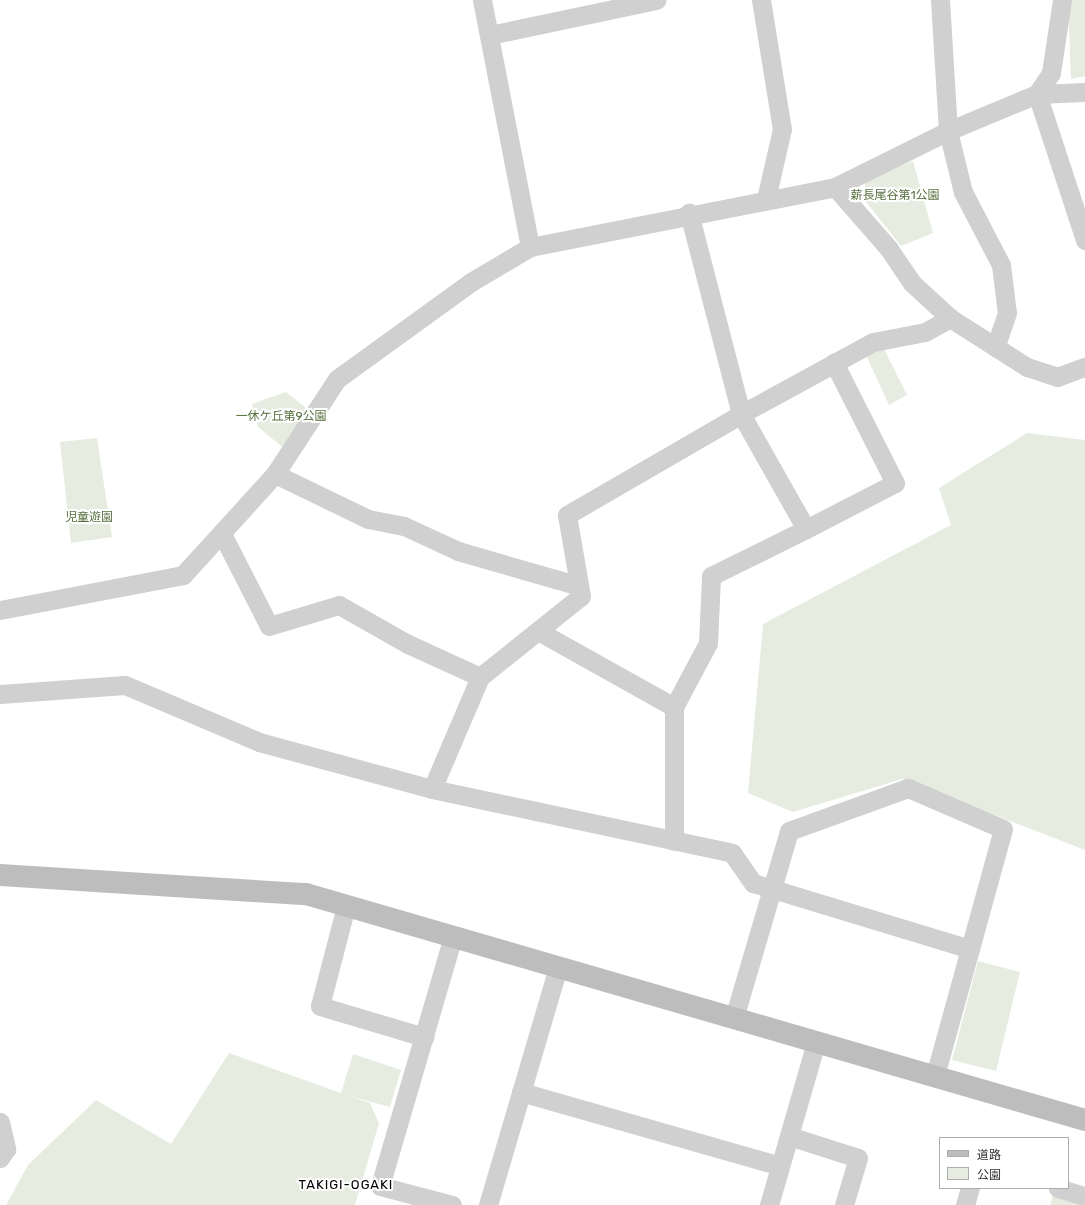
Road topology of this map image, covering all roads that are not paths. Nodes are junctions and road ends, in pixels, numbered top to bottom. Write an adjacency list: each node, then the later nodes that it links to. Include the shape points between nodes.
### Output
1 (482, 0): 7 (street)
2 (656, 0): 6 (street)
3 (761, 0): 12 (street, via 782,129)
4 (940, 0): 10 (street)
5 (1062, 0): 9 (street, via 1051,73)
6 (596, 6): 7 (street)
7 (490, 35): 15 (street)
8 (1085, 92): 9 (street)
9 (1037, 94): 10 (street); 14 (street)
10 (948, 131): 11 (street); 17 (street, via 963,192 1001,265 1007,313)
11 (835, 187): 12 (street); 16 (street, via 888,249 912,283)
12 (766, 199): 13 (street)
13 (689, 213): 15 (street); 20 (street)
14 (1085, 240)
15 (530, 247): 21 (street, via 471,282 337,379)
16 (950, 318): 17 (street); 18 (street, via 925,332 873,342)
17 (995, 347): 19 (street, via 1027,367 1057,377)
18 (834, 363): 20 (street); 22 (street, via 895,483)
19 (1085, 367)
20 (741, 414): 22 (street); 24 (street, via 567,515)
21 (275, 474): 23 (street); 24 (street, via 368,519 404,526 458,551)
22 (806, 529): 29 (street, via 711,576 708,643)
23 (222, 534): 25 (street, via 183,575); 27 (street, via 269,626 339,605 408,644)
24 (579, 586): 26 (street, via 581,596)
25 (0, 610)
26 (538, 630): 27 (street); 29 (street)
27 (480, 676): 30 (street)
28 (0, 694): 30 (street, via 125,685 259,742)
29 (674, 707): 31 (street)
30 (432, 789): 31 (street)
31 (674, 841): 33 (street, via 732,853 753,883)
32 (0, 875): 34 (street, via 306,894)
33 (772, 890): 36 (street); 36 (street, via 789,831 908,788 1004,829); 38 (street)
34 (346, 906): 35 (street); 39 (street, via 320,1006)
35 (453, 937): 37 (street); 39 (street)
36 (970, 949): 41 (street)
37 (558, 967): 38 (street); 42 (street)
38 (734, 1018): 40 (street)
39 (424, 1037): 51 (street, via 380,1186)
40 (816, 1042): 41 (street); 45 (street)
41 (935, 1076): 43 (street)
42 (521, 1092): 47 (street); 52 (street)
43 (1085, 1120)
44 (0, 1122): 46 (street, via 6,1149)
45 (789, 1136): 47 (street); 54 (street, via 858,1158)
46 (0, 1158)
47 (780, 1166): 53 (street)
48 (970, 1189): 55 (street)
49 (1061, 1189): 50 (street)
50 (1085, 1196)
51 (452, 1205)
52 (488, 1205)
53 (769, 1205)
54 (844, 1205)
55 (964, 1205)

